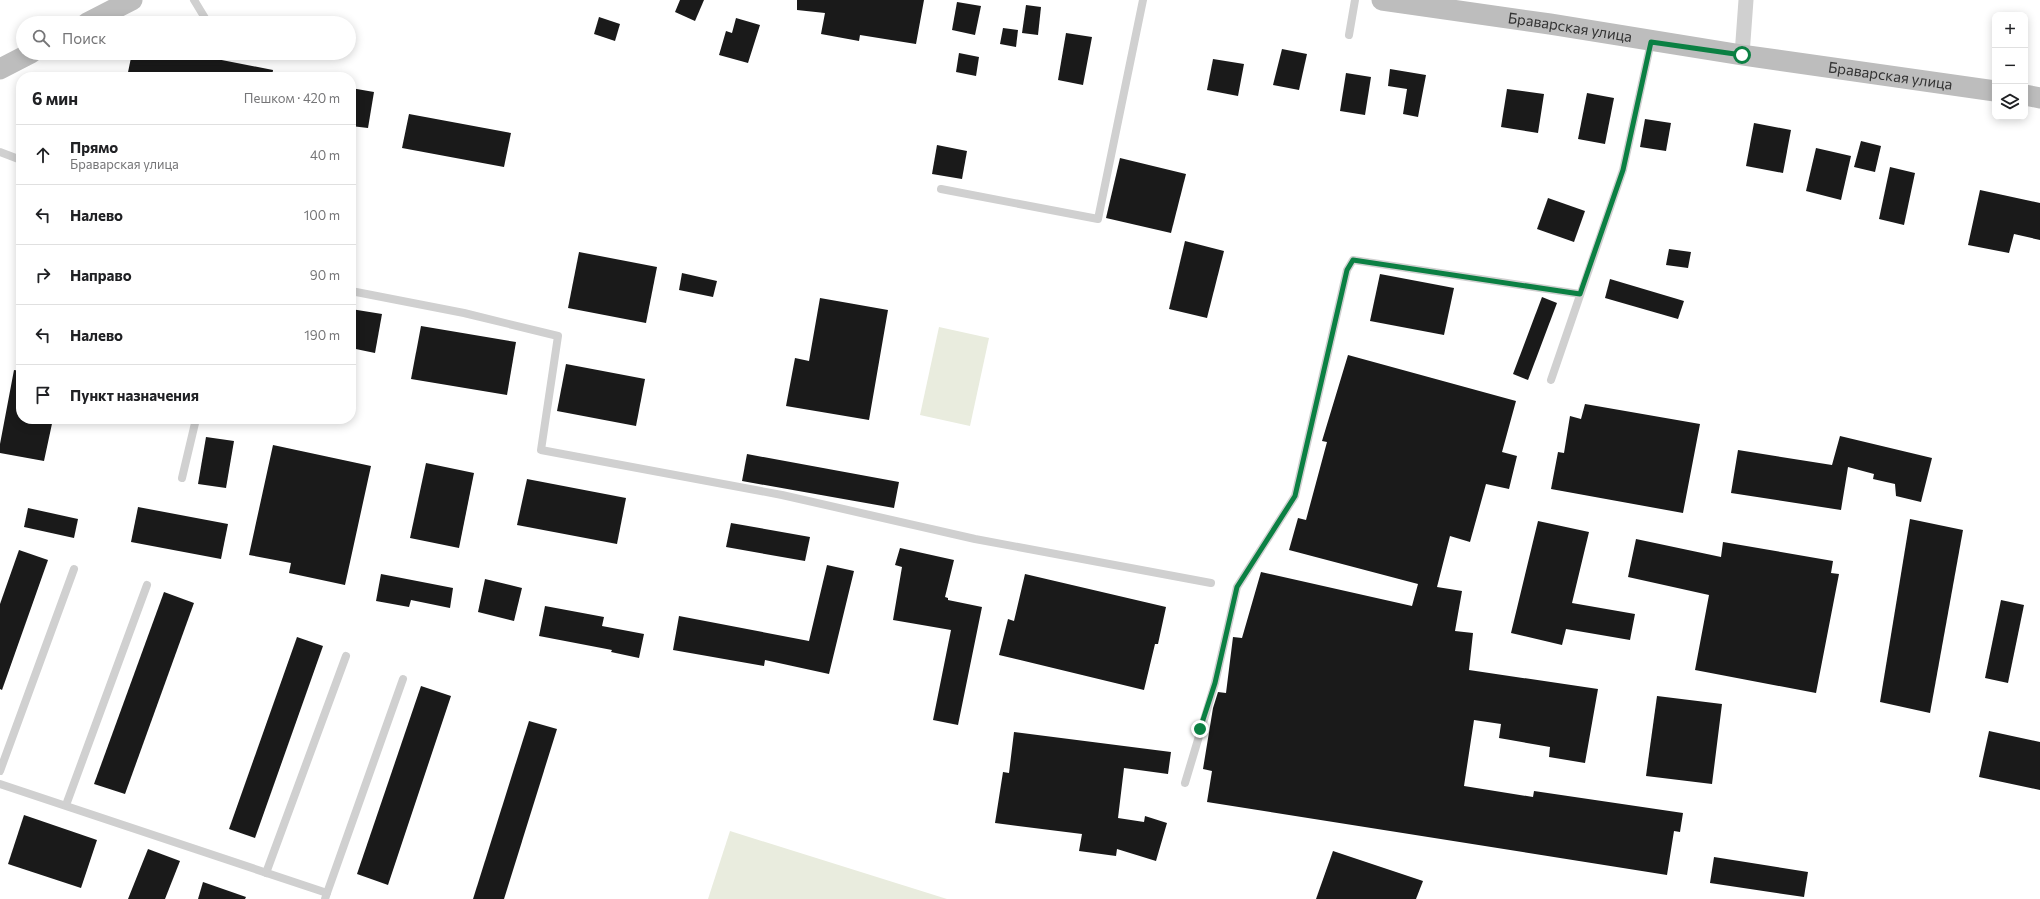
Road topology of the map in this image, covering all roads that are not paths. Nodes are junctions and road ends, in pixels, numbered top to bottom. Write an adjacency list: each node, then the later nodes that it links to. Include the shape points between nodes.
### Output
1 (132, 0): 7 (main road)
2 (194, 0): 8 (lane)
3 (1143, 0): 19 (lane, via 1098,219)
4 (1355, 0): 9 (lane)
5 (1382, 0): 10 (main road, Браварская улица, via 1550,24)
6 (1746, 0): 11 (street)
7 (101, 16)
8 (204, 16)
9 (1349, 35)
10 (1651, 42): 11 (main road, Браварская улица); 21 (lane, via 1623,170)
11 (1742, 55): 14 (main road, Браварская улица)
12 (17, 60): 13 (main road)
13 (0, 69)
14 (1992, 91)
15 (2028, 96): 16 (main road)
16 (2040, 98)
17 (0, 152): 18 (lane)
18 (16, 158)
19 (941, 189)
20 (356, 292): 26 (lane, via 464,313 558,336 542,450 782,495 974,539)
21 (1580, 294): 22 (lane); 31 (lane, via 1353,260 1347,270 1295,496 1237,587 1215,683)
22 (1551, 380)
23 (195, 424): 24 (lane)
24 (182, 478)
25 (74, 569): 30 (lane)
26 (1210, 583)
27 (147, 585): 33 (lane)
28 (346, 656): 34 (lane)
29 (403, 679): 35 (lane)
30 (0, 771)
31 (1185, 783)
32 (0, 784): 33 (lane)
33 (66, 805): 34 (lane)
34 (266, 873): 35 (lane)
35 (326, 896)

